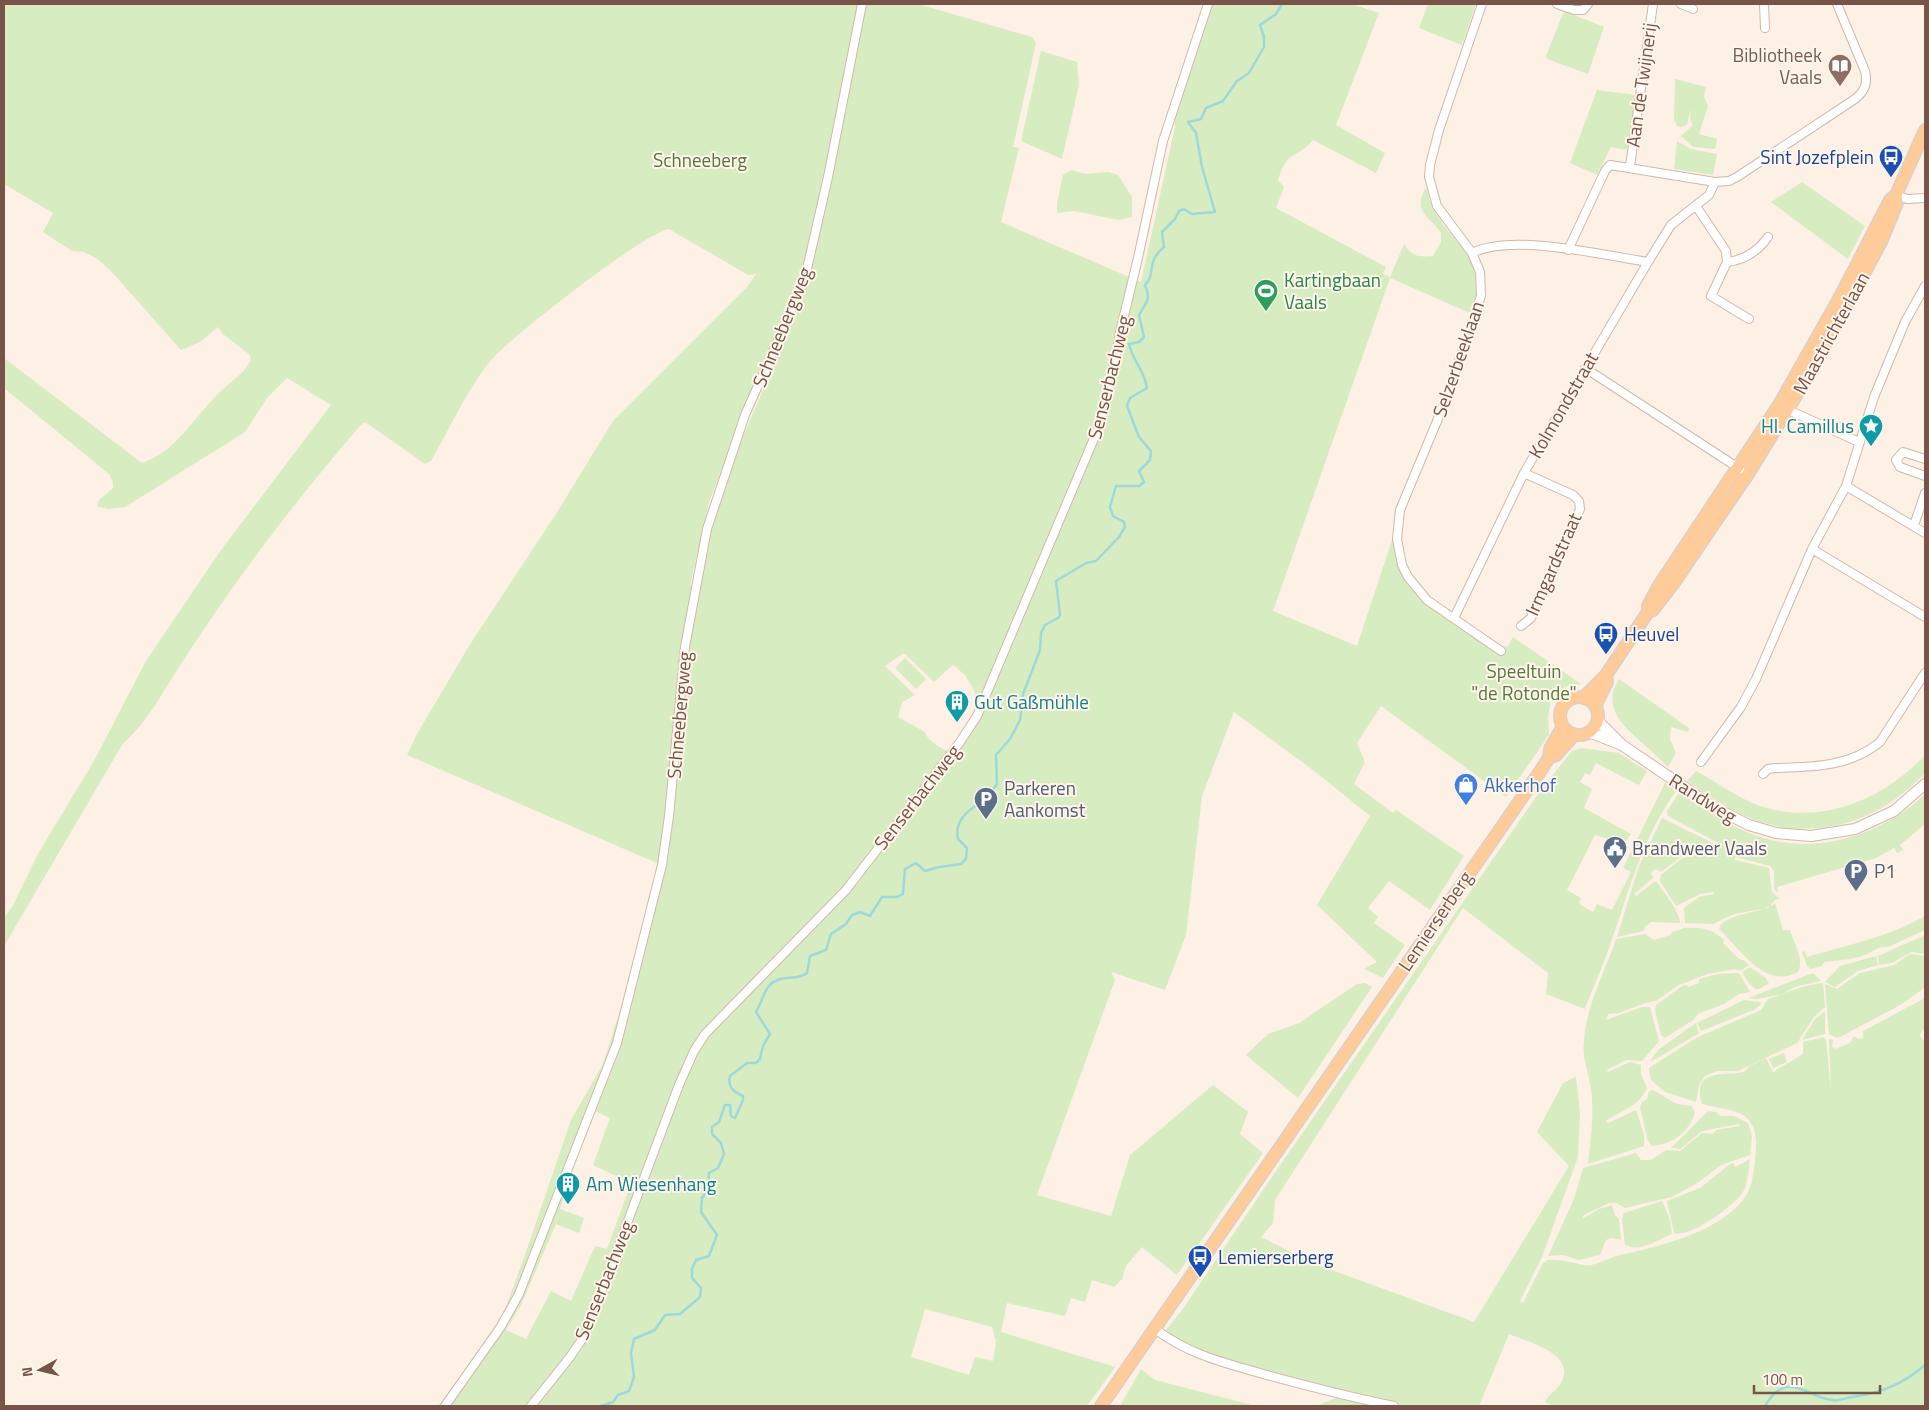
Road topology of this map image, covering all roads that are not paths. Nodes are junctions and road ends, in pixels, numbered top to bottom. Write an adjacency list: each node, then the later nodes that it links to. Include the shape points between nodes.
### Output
1 (862, 4): 55 (street, Schneebergweg, via 804,282 746,415 706,529 685,647 662,865 617,1042 519,1294 500,1328)
2 (1208, 4): 56 (street, Senserbachweg, via 1163,141 1098,429 975,719 846,890 705,1034 679,1085 585,1334)
3 (1482, 4): 20 (street, Selzerbeeklaan, via 1440,130 1429,177 1441,212)
4 (1557, 4): 5 (street, via 1583,10)
5 (1588, 4)
6 (1653, 4): 13 (street, Aan de Twijnerij)
7 (1681, 4): 10 (street)
8 (1764, 4): 11 (street)
9 (1837, 4): 14 (street, via 1866,74 1866,85 1861,94 1737,177)
10 (1694, 9)
11 (1766, 28)
12 (1925, 130): 15 (main road, Maastrichterlaan)
13 (1630, 166): 14 (street); 19 (street, via 1615,164 1607,167)
14 (1715, 182): 17 (street, Kolmondstraat, via 1709,195)
15 (1896, 195): 16 (street, via 1907,199); 26 (main road, Maastrichterlaan, via 1893,214 1869,266)
16 (1925, 198)
17 (1696, 206): 21 (street, Kolmondstraat, via 1672,225); 22 (street, via 1726,251)
18 (1768, 237): 22 (street, via 1760,249 1737,261)
19 (1568, 250): 20 (street, via 1504,244); 21 (street)
20 (1472, 252): 38 (street, Selzerbeeklaan, via 1482,287 1477,314 1397,524 1399,553 1408,577 1426,600)
21 (1648, 262): 25 (street, Kolmondstraat)
22 (1727, 262): 24 (street, via 1711,296)
23 (1925, 286): 27 (street, via 1897,340)
24 (1749, 318)
25 (1585, 368): 29 (street); 30 (street, Kolmondstraat)
26 (1783, 408): 27 (street); 29 (main road, Maastrichterlaan)
27 (1859, 442): 32 (street)
28 (1925, 459): 31 (street, via 1903,452 1896,460 1900,467)
29 (1743, 471): 42 (main road, Maastrichterlaan, via 1668,592 1648,612)
30 (1524, 472): 38 (street, Kolmondstraat); 39 (street, Irmgardstraat, via 1573,495 1579,501 1580,509 1531,618)
31 (1925, 476)
32 (1846, 486): 34 (street); 36 (street)
33 (1925, 492): 34 (street)
34 (1914, 525): 35 (street)
35 (1925, 532)
36 (1812, 549): 37 (street); 51 (street, via 1756,679)
37 (1925, 617)
38 (1454, 618): 40 (street, Selzerbeeklaan)
39 (1521, 626)
40 (1501, 651)
41 (1925, 673): 52 (street, via 1880,742 1871,750 1830,766 1775,768)
42 (1606, 674): 43 (main road, Maastrichterlaan); 44 (main road, Maastrichterlaan, via 1607,682)
43 (1583, 698): 44 (main road); 46 (main road, via 1572,698 1563,705)
44 (1595, 706): 45 (main road)
45 (1597, 720): 47 (main road); 49 (main road, Randweg)
46 (1562, 726): 48 (main road); 50 (main road, Lemierserberg)
47 (1589, 732): 48 (main road); 49 (main road, Randweg)
48 (1574, 735): 50 (main road, Lemierserberg)
49 (1622, 745): 53 (main road, Randweg, via 1728,815 1756,828 1789,835 1827,835 1862,827 1894,811)
50 (1549, 758): 54 (main road, Lemierserberg)
51 (1701, 762)
52 (1763, 774)
53 (1925, 784)
54 (1155, 1329): 57 (main road, Lemierserberg); 58 (street, via 1179,1346 1208,1358 1325,1391)
55 (445, 1406)
56 (532, 1406)
57 (1101, 1406)
58 (1394, 1406)

